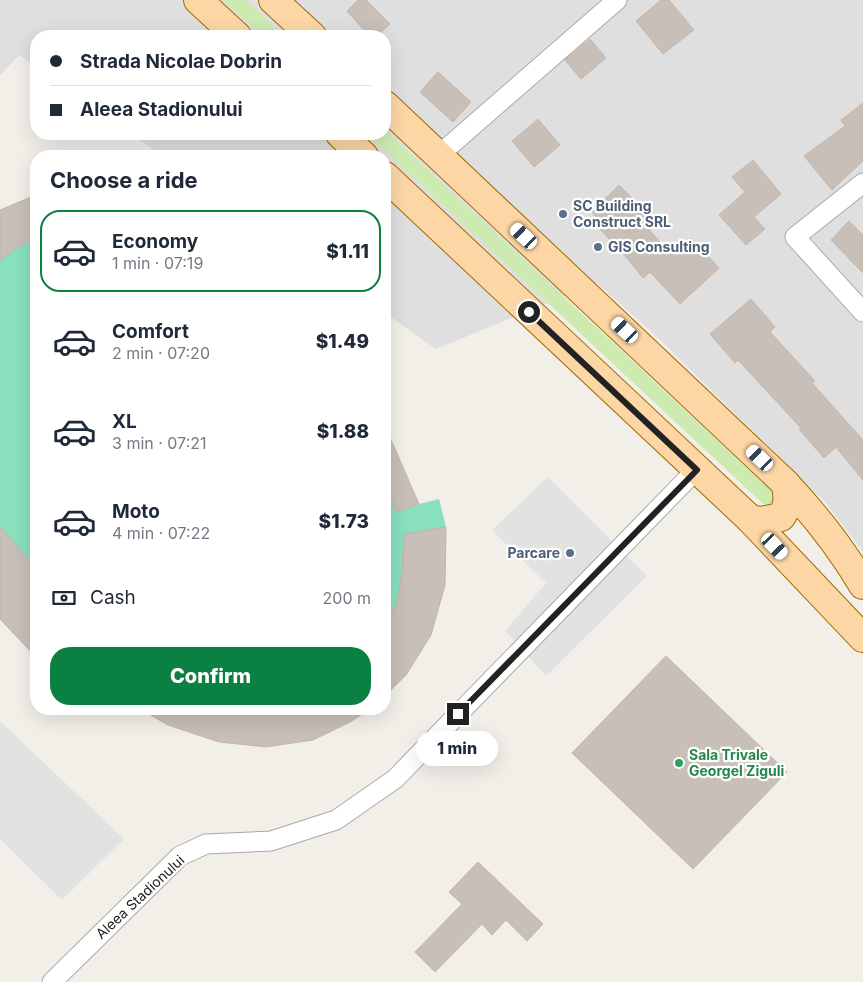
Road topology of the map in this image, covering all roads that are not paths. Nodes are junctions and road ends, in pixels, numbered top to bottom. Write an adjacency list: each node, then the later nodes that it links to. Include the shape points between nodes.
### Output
1 (198, 0): 4 (main road)
2 (273, 0): 5 (main road)
3 (617, 0): 9 (street)
4 (230, 30)
5 (306, 30)
6 (391, 111): 9 (main road)
7 (347, 140): 8 (main road)
8 (357, 150)
9 (439, 156): 14 (main road)
10 (391, 182): 13 (main road)
11 (863, 183): 12 (street, via 794,237)
12 (863, 312)
13 (697, 470): 15 (main road); 18 (street, Aleea Stadionului, via 395,779 336,820 271,841 206,844 180,856)
14 (786, 484): 15 (main road, via 788,500 781,517 761,521); 16 (main road, via 817,518)
15 (750, 519): 17 (main road)
16 (863, 585)
17 (863, 638)
18 (52, 982)

